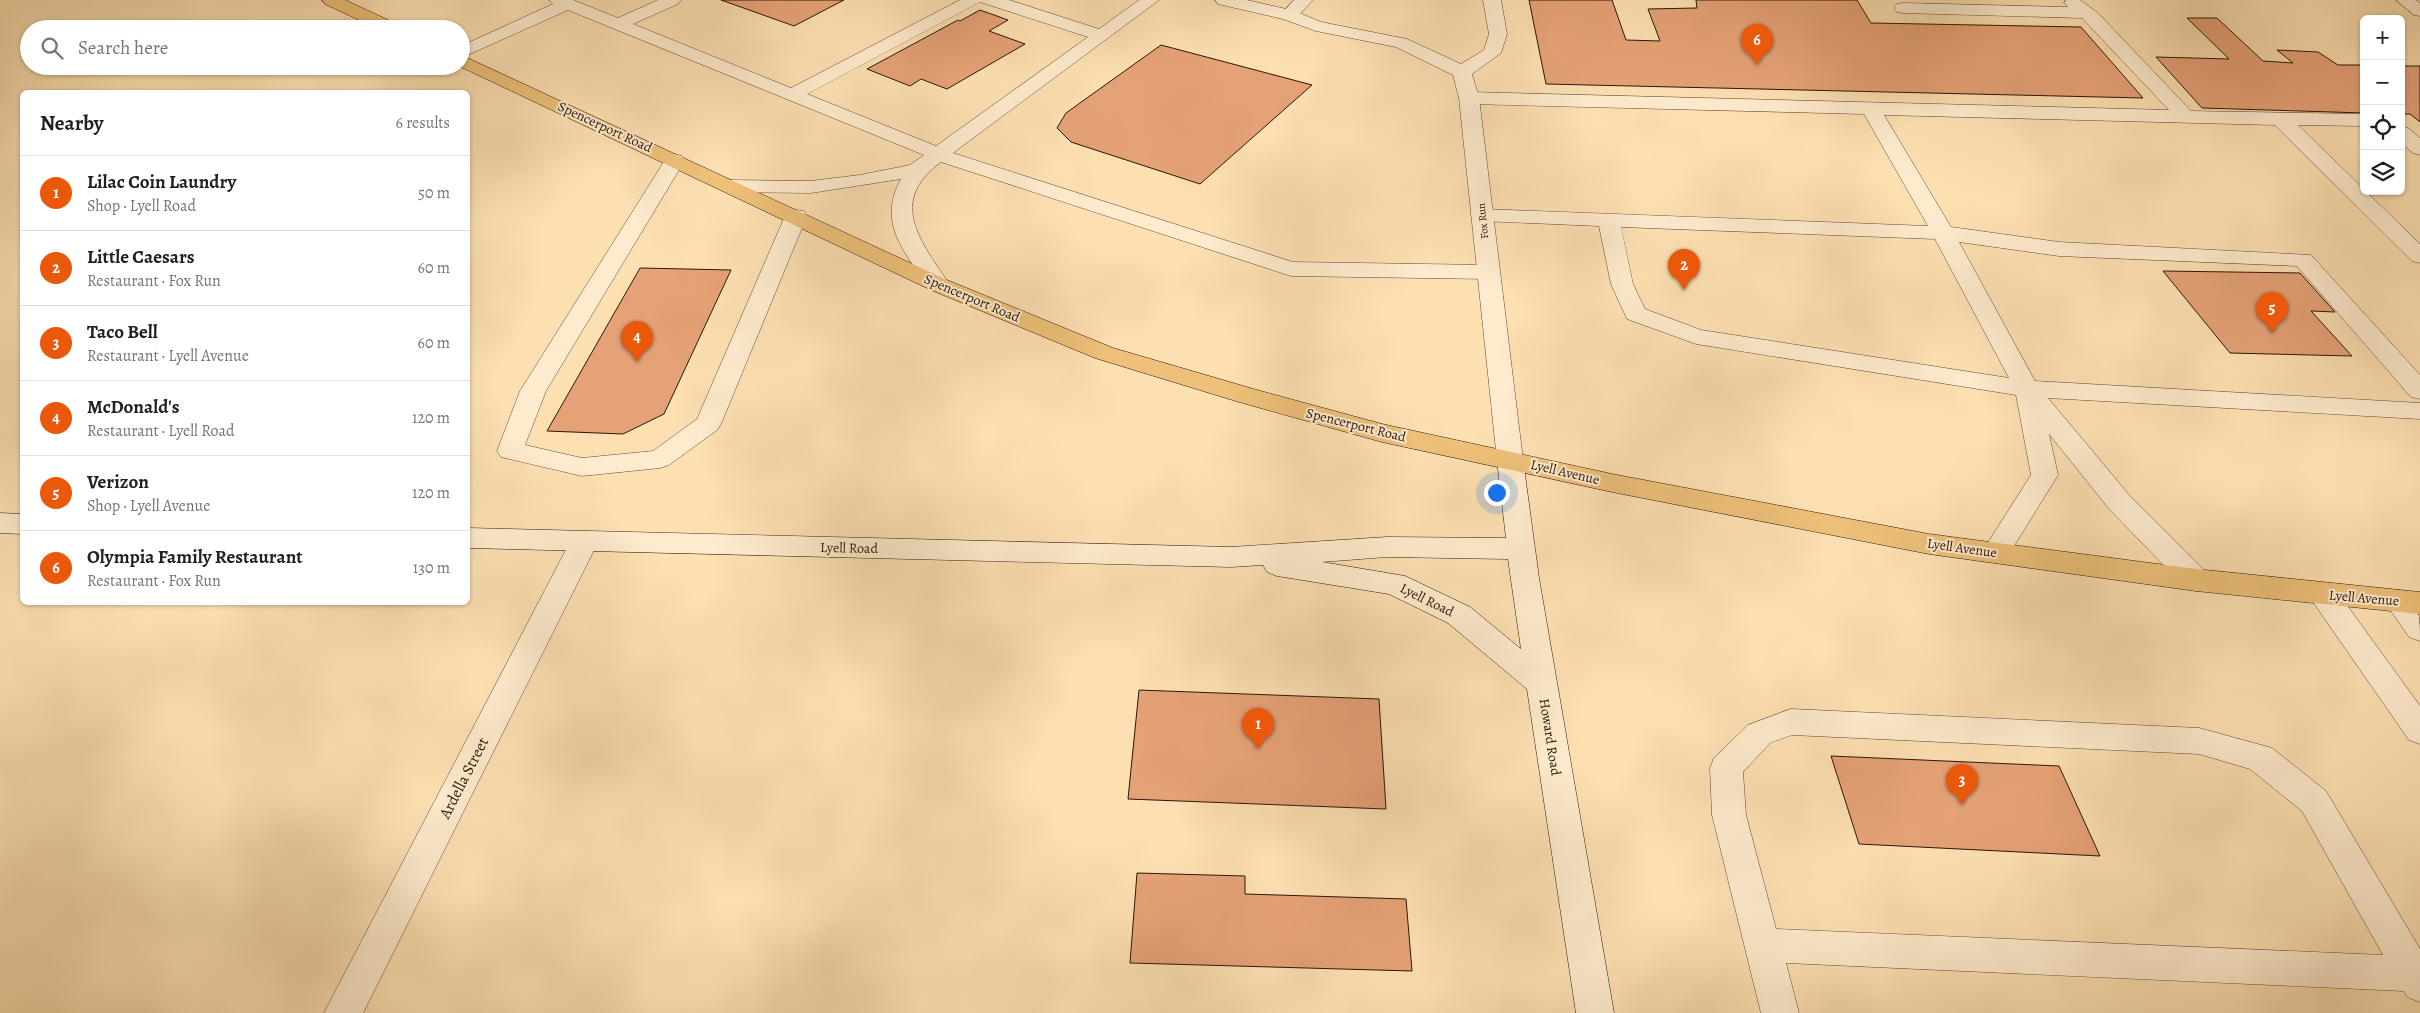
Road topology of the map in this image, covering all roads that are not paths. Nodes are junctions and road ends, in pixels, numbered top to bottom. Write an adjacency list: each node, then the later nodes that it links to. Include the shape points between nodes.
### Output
1 (331, 0): 17 (main road)
2 (672, 0): 19 (street)
3 (973, 0): 24 (street)
4 (987, 0): 20 (street)
5 (1150, 0): 18 (street)
6 (1224, 0): 15 (street)
7 (1304, 0): 15 (street)
8 (1492, 0): 23 (street, via 1498,34 1492,53)
9 (2070, 0): 14 (street)
10 (2405, 0): 13 (street)
11 (563, 2): 19 (street); 21 (street)
12 (1903, 8): 14 (street)
13 (2420, 12)
14 (2086, 13): 27 (street)
15 (1288, 15): 23 (street, via 1316,26 1401,43)
16 (1101, 16): 18 (street)
17 (374, 20)
18 (1119, 22): 20 (street)
19 (619, 24): 24 (street)
20 (1101, 35): 32 (street)
21 (470, 48)
22 (470, 64): 33 (main road, Spencerport Road)
23 (1462, 72): 25 (street, Fox Run)
24 (791, 95): 32 (street)
25 (1469, 98): 26 (street); 36 (street, Fox Run)
26 (1870, 108): 27 (street); 39 (street)
27 (2186, 117): 28 (street)
28 (2280, 119): 29 (street); 40 (street)
29 (2360, 120)
30 (2405, 136): 31 (street)
31 (2420, 149)
32 (938, 155): 34 (street); 41 (street, via 1291,269)
33 (675, 160): 35 (main road, Spencerport Road); 37 (street, via 533,391 510,451 582,467 660,458 708,424)
34 (917, 170): 35 (street, via 860,182 811,187); 42 (street, via 902,200 902,218 912,246)
35 (730, 186): 37 (main road, Spencerport Road)
36 (1482, 215): 38 (street); 41 (street, Fox Run)
37 (796, 216): 42 (main road, Spencerport Road)
38 (1609, 220): 39 (street); 43 (street, via 1622,284 1635,314 1696,337)
39 (1943, 233): 43 (street); 44 (street, via 2060,249 2303,260)
40 (2420, 256)
41 (1488, 272): 46 (street, Fox Run)
42 (938, 285): 46 (main road, Spencerport Road, via 1123,359 1366,429)
43 (2027, 389): 45 (street); 52 (street, via 2045,475); 54 (street, via 2120,503)
44 (2420, 391)
45 (2420, 411)
46 (1510, 460): 51 (street, Howard Road); 52 (main road, Lyell Avenue, via 1612,483 1929,544)
47 (0, 523): 48 (street)
48 (20, 524)
49 (470, 538): 50 (street, Lyell Road)
50 (584, 542): 53 (street, Lyell Road); 62 (street, Ardella Street)
51 (1522, 549): 53 (street, Lyell Road, via 1387,547); 58 (street, Howard Road)
52 (1996, 552): 54 (main road, Lyell Avenue)
53 (1232, 557): 58 (street, Lyell Road, via 1395,584 1458,615)
54 (2196, 580): 55 (main road, Lyell Avenue)
55 (2323, 594): 56 (main road, Lyell Avenue); 59 (street)
56 (2409, 602): 57 (street)
57 (2420, 629)
58 (1542, 683): 63 (street, Howard Road)
59 (2420, 731)
60 (1762, 944): 61 (street); 61 (street, via 1729,815 1726,768 1759,734 1791,722 2199,741 2260,758 2314,801); 64 (street)
61 (2417, 979)
62 (344, 1013)
63 (1594, 1013)
64 (1780, 1013)

